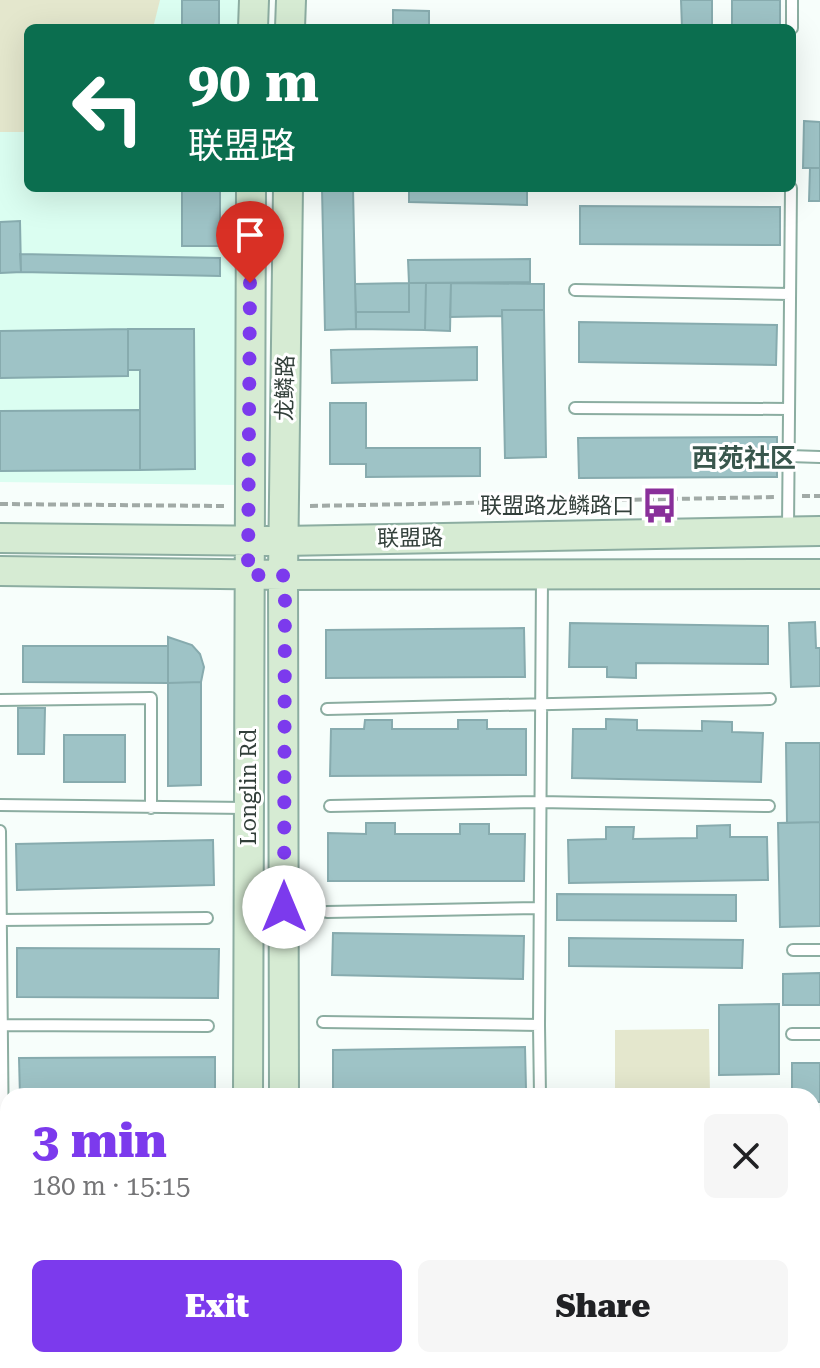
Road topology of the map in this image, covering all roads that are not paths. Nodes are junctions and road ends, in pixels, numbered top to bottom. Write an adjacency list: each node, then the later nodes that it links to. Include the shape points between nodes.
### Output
1 (254, 0): 4 (main road)
2 (291, 0): 5 (main road)
3 (792, 0): 6 (lane)
4 (253, 24)
5 (290, 24)
6 (792, 24)
7 (251, 192): 19 (main road, 龙鳞路)
8 (288, 192): 20 (main road, 龙鳞路)
9 (791, 192): 11 (lane)
10 (575, 290): 11 (lane)
11 (790, 294): 13 (lane)
12 (575, 408): 13 (lane)
13 (789, 409): 14 (lane)
14 (789, 456): 15 (lane); 16 (lane)
15 (820, 457)
16 (788, 530): 17 (main road, 联盟路); 20 (main road, 联盟路)
17 (820, 531)
18 (0, 538): 19 (main road, 联盟路)
19 (247, 540): 20 (main road, 联盟路); 24 (main road, 龙鳞路)
20 (283, 541): 25 (main road, Longlin Rd)
21 (0, 571): 24 (main road, 联盟路)
22 (541, 572): 23 (main road, 联盟路); 25 (main road, 联盟路); 28 (lane)
23 (820, 574)
24 (248, 575): 25 (main road, 联盟路); 35 (main road, Longlin Rd)
25 (283, 575): 51 (main road, Longlin Rd)
26 (770, 699): 28 (lane)
27 (0, 700): 34 (lane, via 151,698)
28 (538, 702): 29 (lane); 30 (lane)
29 (327, 709)
30 (539, 802): 32 (lane); 33 (lane); 37 (lane)
31 (0, 805): 34 (lane)
32 (330, 806)
33 (769, 806)
34 (151, 808): 35 (lane)
35 (247, 808): 50 (main road, Longlin Rd)
36 (0, 831): 40 (lane)
37 (539, 908): 38 (lane); 45 (lane)
38 (327, 912)
39 (207, 918): 40 (lane)
40 (1, 920): 44 (lane)
41 (793, 950): 42 (lane)
42 (820, 950)
43 (323, 1022): 45 (lane)
44 (2, 1025): 46 (lane); 49 (lane)
45 (539, 1025): 52 (lane)
46 (208, 1026)
47 (792, 1034): 48 (lane)
48 (820, 1034)
49 (1, 1088)
50 (248, 1088)
51 (284, 1088)
52 (540, 1088)

